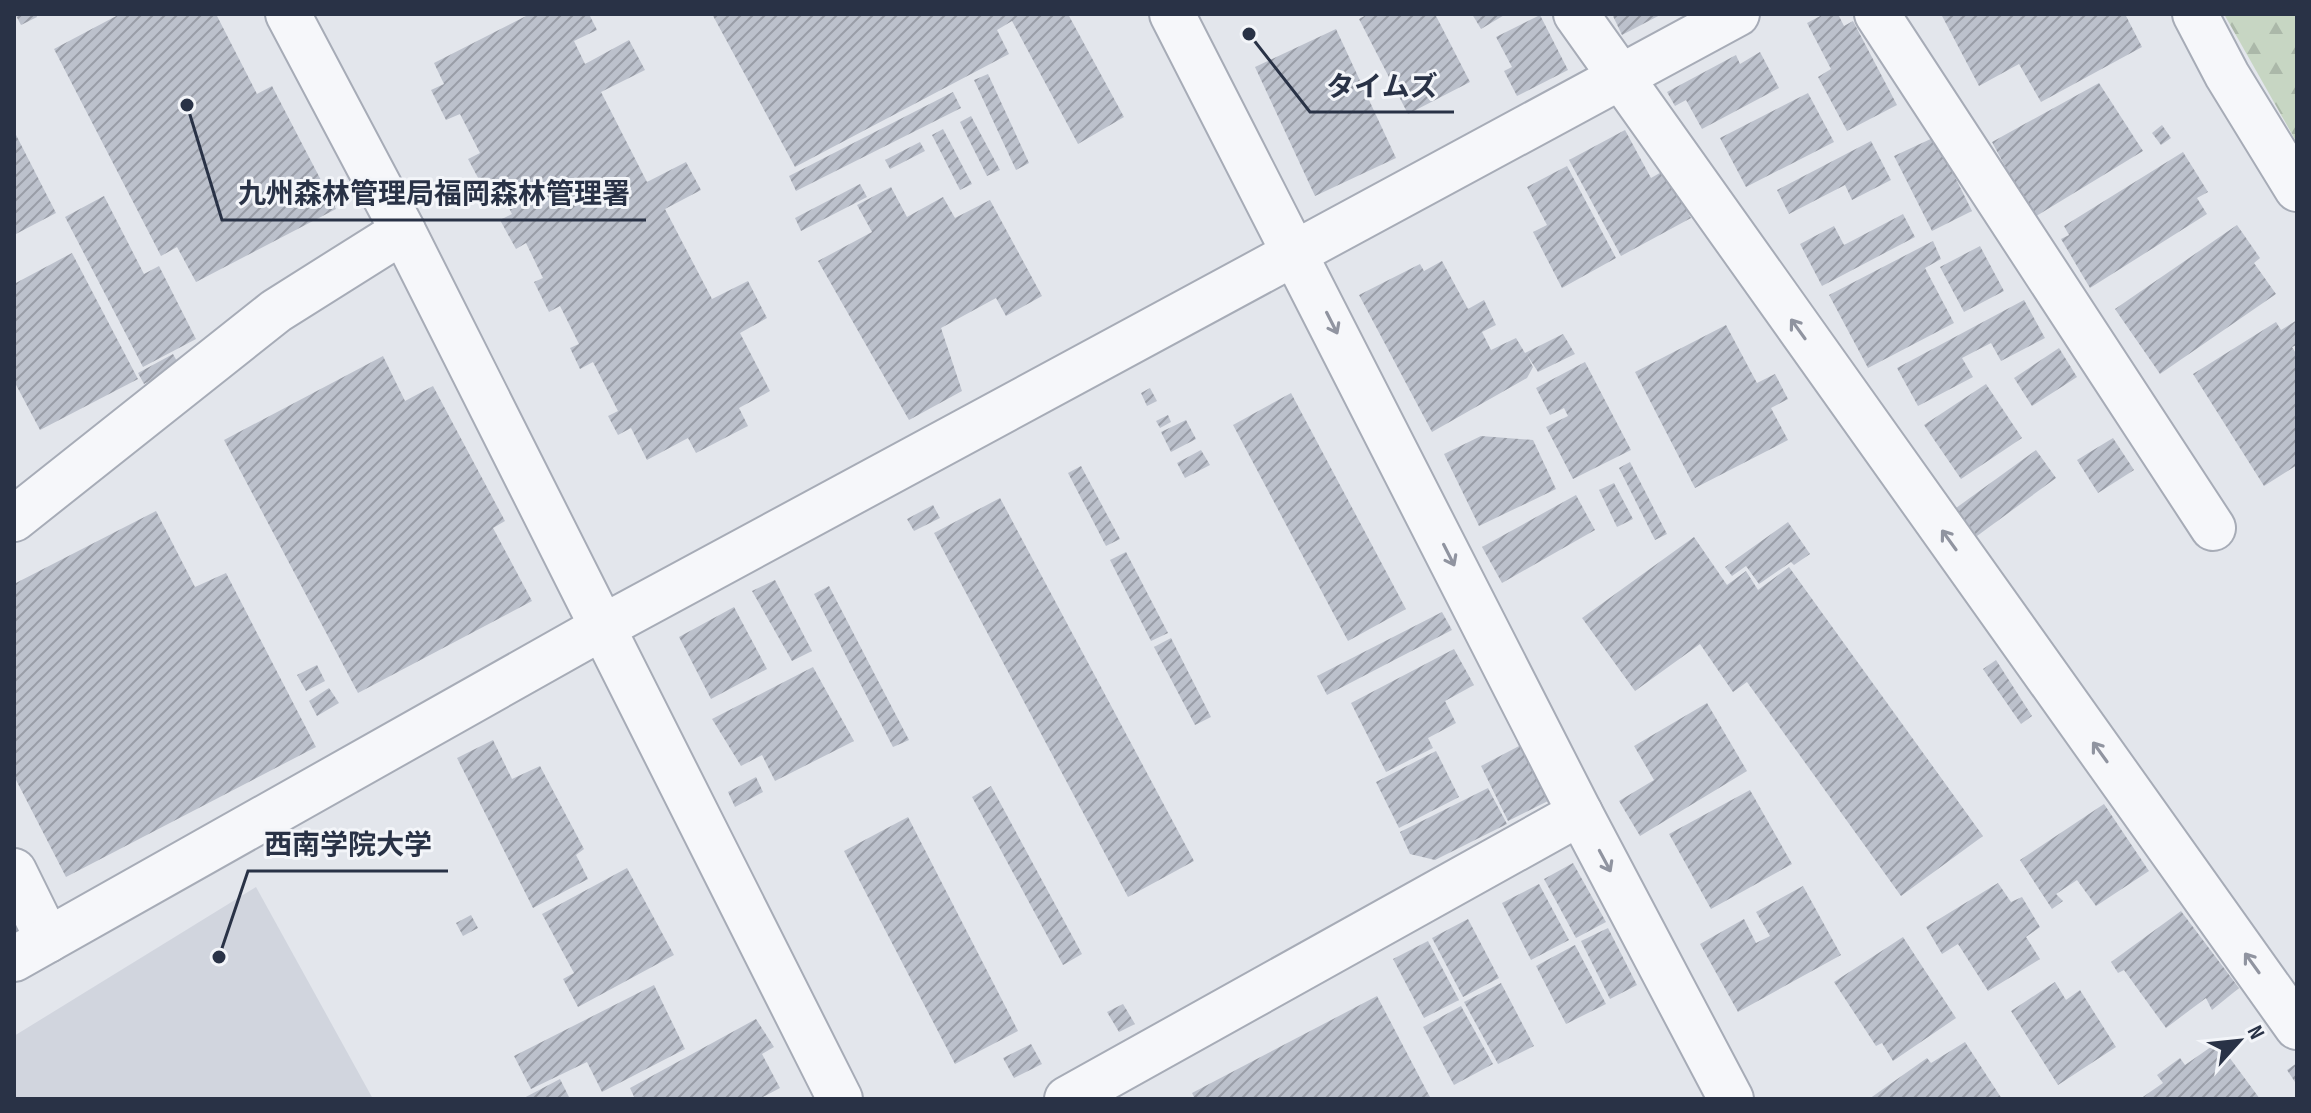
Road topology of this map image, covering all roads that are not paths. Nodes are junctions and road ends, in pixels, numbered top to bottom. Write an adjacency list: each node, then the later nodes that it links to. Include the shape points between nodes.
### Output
1 (288, 14): 9 (street)
2 (1172, 14): 10 (street)
3 (1576, 14): 7 (street)
4 (1737, 14): 7 (street)
5 (1877, 14): 12 (street)
6 (2195, 14): 8 (street)
7 (1620, 79): 10 (street); 17 (street, one-way to 7)
8 (2297, 189)
9 (403, 231): 11 (street, via 276,311); 13 (street)
10 (1297, 253): 13 (street); 14 (street, one-way to 14)
11 (14, 519)
12 (2213, 528)
13 (603, 627): 16 (street); 18 (street)
14 (1580, 813): 19 (street); 20 (street, one-way to 20)
15 (14, 871): 16 (street)
16 (31, 949)
17 (2297, 1027)
18 (840, 1099)
19 (1067, 1099)
20 (1731, 1099)

